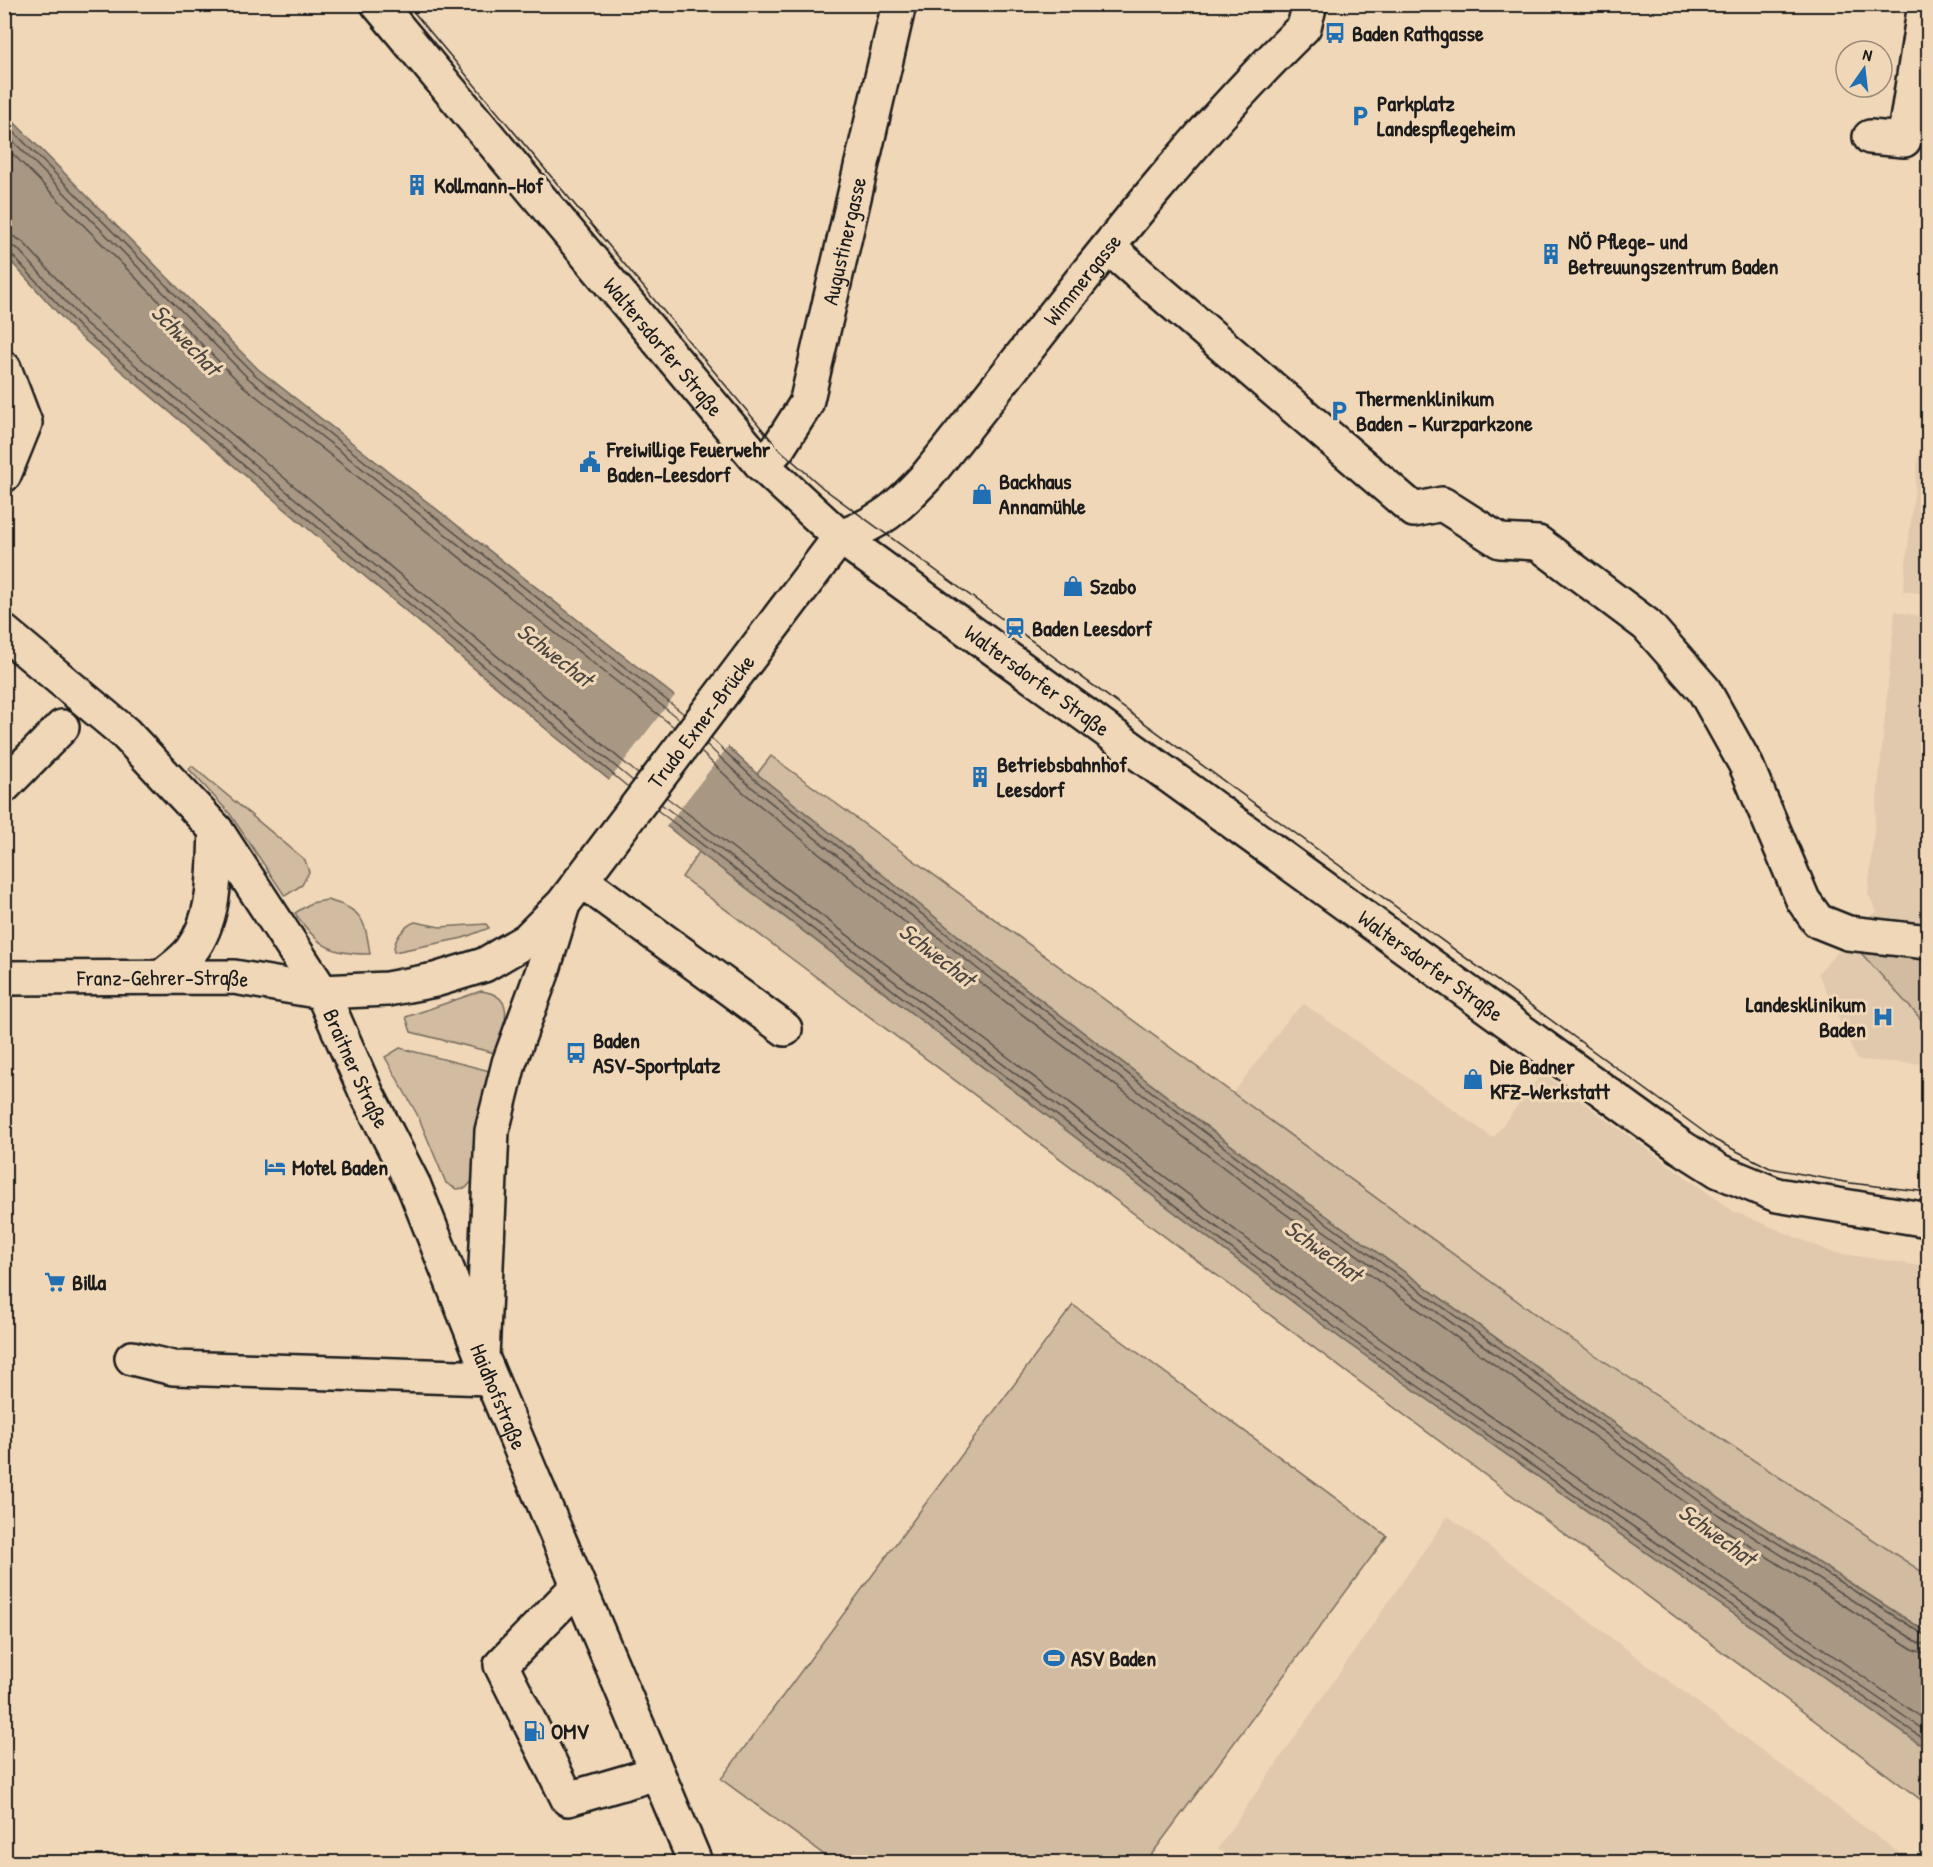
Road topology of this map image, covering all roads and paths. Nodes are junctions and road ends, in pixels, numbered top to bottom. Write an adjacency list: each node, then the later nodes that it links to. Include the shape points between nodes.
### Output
1 (378, 4): 8 (street, Waltersdorfer Straße)
2 (899, 4): 8 (street, Augustinergasse, via 806,404 778,448)
3 (1310, 4): 6 (street, Wimmergasse, via 1304,27 1193,148)
4 (1925, 4): 5 (street, via 1904,140)
5 (1870, 137)
6 (1109, 248): 10 (street, Wimmergasse, via 899,507 872,525); 16 (street, via 1414,510 1442,504 1500,541 1538,543 1647,625 1704,690 1746,765 1803,900 1818,921 1848,933)
7 (4, 368): 9 (street, via 25,423)
8 (762, 465): 10 (street, Waltersdorfer Straße)
9 (4, 475)
10 (840, 537): 15 (street, Trudo Exner-Brücke); 21 (street, Waltersdorfer Straße, via 1719,1171 1777,1196)
11 (4, 633): 14 (street, Braitner Straße, via 125,733)
12 (62, 727): 13 (street)
13 (4, 786)
14 (216, 830): 17 (street, via 212,904 205,926 190,952); 19 (street, Braitner Straße)
15 (572, 892): 19 (street, Franz-Gehrer-Straße, via 527,940 484,965 387,989); 20 (street); 23 (street, Haidhofstraße, via 509,1063 492,1131)
16 (1929, 942)
17 (163, 976): 18 (street, Franz-Gehrer-Straße); 19 (street, Franz-Gehrer-Straße, via 234,977)
18 (4, 978)
19 (321, 992): 23 (street, Braitner Straße, via 414,1186)
20 (785, 1029)
21 (1929, 1220)
22 (132, 1358): 23 (street, via 173,1368)
23 (486, 1368): 24 (street, Haidhofstraße)
24 (578, 1586): 25 (street, Haidhofstraße); 25 (street, via 501,1665 568,1799)
25 (657, 1773): 26 (street, Haidhofstraße)
26 (695, 1863)

